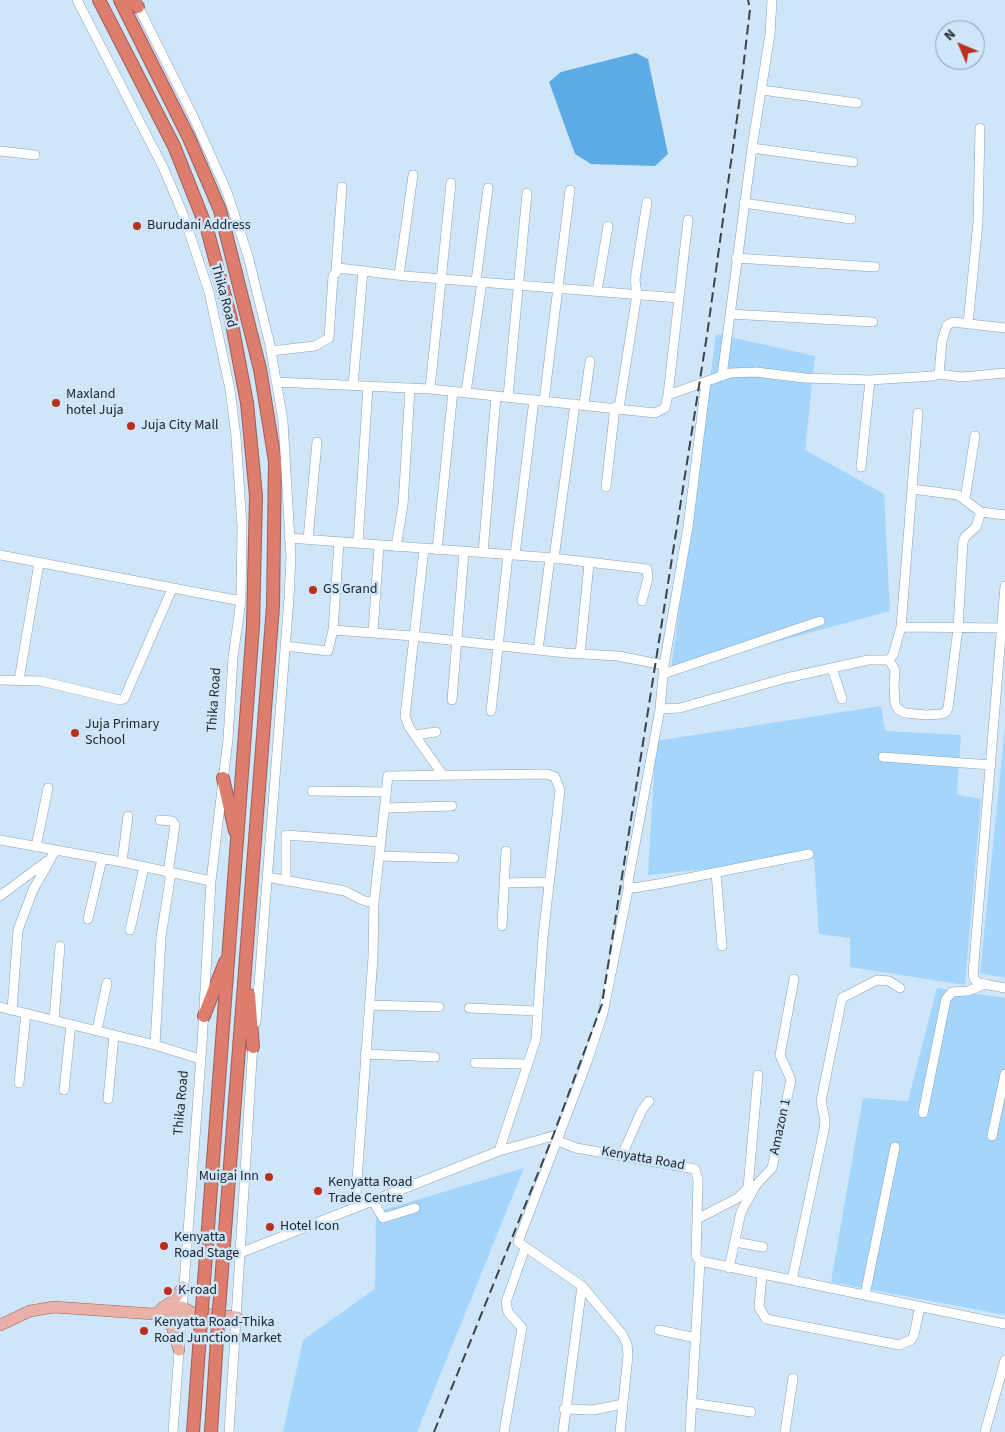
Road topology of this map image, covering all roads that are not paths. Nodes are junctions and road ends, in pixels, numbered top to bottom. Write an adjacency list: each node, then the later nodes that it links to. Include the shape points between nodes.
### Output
1 (77, 0): 87 (street, Thika Road, via 164,167 209,292 230,389 236,437 242,526)
2 (99, 0): 123 (highway, Thika Road, via 174,146 207,228 231,318 247,403 256,496 253,626)
3 (120, 0): 152 (highway, Thika Road, via 189,138 220,210 260,369 275,461 273,606)
4 (772, 0): 6 (street)
5 (134, 2): 40 (street, via 193,116 227,192 248,256)
6 (762, 90): 7 (street); 9 (street)
7 (857, 104)
8 (980, 128): 38 (street, via 978,222)
9 (752, 148): 12 (street); 20 (street)
10 (0, 151): 11 (street)
11 (35, 156)
12 (853, 162)
13 (413, 175): 28 (street)
14 (451, 183): 29 (street)
15 (342, 187): 26 (street)
16 (488, 188): 30 (street)
17 (570, 190): 32 (street, via 558,275)
18 (527, 193): 31 (street)
19 (647, 202): 34 (street)
20 (744, 203): 21 (street); 24 (street)
21 (851, 219)
22 (688, 220): 35 (street)
23 (608, 226): 33 (street)
24 (736, 258): 25 (street); 36 (street)
25 (875, 267)
26 (336, 270): 27 (street); 40 (street, via 329,338 315,346)
27 (363, 271): 28 (street); 48 (street)
28 (399, 275): 29 (street)
29 (440, 278): 30 (street); 51 (street)
30 (479, 282): 31 (street); 53 (street)
31 (519, 285): 32 (street); 56 (street)
32 (559, 289): 33 (street); 58 (street)
33 (598, 291): 34 (street)
34 (636, 294): 35 (street); 60 (street)
35 (679, 298): 54 (street)
36 (730, 314): 37 (street); 44 (street)
37 (873, 322)
38 (968, 324): 39 (street); 43 (street, via 952,322 947,325)
39 (1005, 328)
40 (271, 352): 46 (street)
41 (590, 361): 59 (street)
42 (1005, 373): 43 (street, via 962,377)
43 (939, 374): 45 (street, via 902,380)
44 (722, 376): 45 (street, via 756,372 804,378); 47 (street)
45 (870, 380): 64 (street)
46 (276, 382): 48 (street); 70 (street, via 283,421)
47 (706, 382): 54 (street); 103 (street, via 688,527)
48 (352, 386): 49 (street)
49 (368, 386): 50 (street); 73 (street)
50 (410, 388): 51 (street); 75 (street, via 403,505)
51 (430, 389): 52 (street)
52 (452, 391): 53 (street); 77 (street)
53 (466, 392): 55 (street)
54 (668, 395): 60 (street, via 661,412)
55 (496, 396): 56 (street); 79 (street)
56 (508, 397): 57 (street)
57 (534, 400): 58 (street); 81 (street)
58 (544, 401): 59 (street)
59 (580, 404): 60 (street); 82 (street)
60 (617, 407): 65 (street)
61 (918, 413): 66 (street)
62 (975, 436): 67 (street)
63 (316, 442): 71 (street)
64 (862, 468)
65 (606, 487)
66 (912, 490): 67 (street, via 958,495); 90 (street)
67 (965, 499): 68 (street)
68 (981, 512): 69 (street); 91 (street, via 976,527 964,542)
69 (1005, 515)
70 (289, 538): 71 (street); 97 (street, via 290,598)
71 (308, 539): 72 (street)
72 (339, 542): 73 (street); 93 (street)
73 (358, 543): 74 (street)
74 (379, 545): 75 (street); 94 (street)
75 (396, 547): 76 (street)
76 (424, 549): 77 (street); 95 (street)
77 (437, 550): 78 (street)
78 (464, 552): 79 (street); 96 (street)
79 (483, 553): 81 (street)
80 (0, 555): 83 (street)
81 (512, 555): 82 (street); 98 (street)
82 (552, 558): 84 (street); 99 (street)
83 (39, 563): 86 (street); 105 (street)
84 (589, 564): 88 (street, via 647,569); 100 (street)
85 (1005, 586): 92 (street)
86 (172, 589): 87 (street); 105 (street, via 124,699 41,681)
87 (241, 601): 115 (street, Thika Road)
88 (642, 601)
89 (820, 621): 103 (street)
90 (901, 627): 91 (street); 101 (street)
91 (958, 628): 92 (street); 101 (street, via 948,708 942,714 905,713 898,709 894,670)
92 (1003, 628): 113 (street)
93 (333, 630): 94 (street); 97 (street, via 328,651)
94 (373, 633): 95 (street)
95 (413, 636): 96 (street); 111 (street, via 405,716 406,724)
96 (456, 642): 98 (street); 107 (street)
97 (285, 646): 138 (street)
98 (498, 646): 99 (street); 109 (street)
99 (538, 650): 100 (street)
100 (580, 654): 103 (street, via 618,656)
101 (889, 660): 102 (street, via 868,660)
102 (832, 668): 106 (street); 108 (street, via 680,708)
103 (663, 669): 108 (street)
104 (0, 680): 105 (street)
105 (19, 680)
106 (842, 699)
107 (452, 700)
108 (660, 709): 143 (street)
109 (491, 711)
110 (436, 732): 111 (street)
111 (414, 735): 114 (street)
112 (882, 757): 113 (street)
113 (991, 765): 155 (street, via 973,974 975,980)
114 (442, 774): 118 (street, via 388,776); 141 (street, via 547,774 555,777 560,790)
115 (223, 778): 123 (highway); 139 (street, Thika Road)
116 (48, 788): 126 (street)
117 (312, 791): 118 (street)
118 (385, 792): 120 (street)
119 (452, 806): 120 (street)
120 (385, 808): 125 (street)
121 (128, 816): 134 (street)
122 (160, 820): 136 (street, via 172,821 175,825)
123 (238, 838): 151 (highway, Thika Road)
124 (0, 840): 126 (street)
125 (381, 842): 130 (street); 140 (street, via 286,835)
126 (36, 847): 127 (street)
127 (55, 851): 131 (street); 133 (street)
128 (506, 851): 142 (street)
129 (809, 854): 137 (street)
130 (379, 856): 132 (street); 145 (street)
131 (102, 858): 134 (street); 146 (street)
132 (454, 858)
133 (49, 860): 144 (street); 162 (street, via 18,930)
134 (122, 862): 135 (street)
135 (144, 867): 136 (street); 148 (street)
136 (170, 873): 139 (street); 170 (street, via 161,937)
137 (716, 873): 143 (street, via 638,887); 150 (street)
138 (267, 877): 140 (street); 171 (street)
139 (212, 881): 165 (street, Thika Road)
140 (286, 881): 145 (street, via 345,890)
141 (549, 882): 142 (street); 163 (street)
142 (505, 883): 147 (street)
143 (629, 885): 185 (street, via 603,1013)
144 (0, 896)
145 (374, 903): 158 (street)
146 (88, 919)
147 (502, 926)
148 (130, 930)
149 (60, 946): 166 (street)
150 (722, 946)
151 (230, 952): 165 (highway); 206 (highway, Thika Road)
152 (245, 958): 171 (highway); 221 (highway, Thika Road, bridge)
153 (794, 979): 193 (street, Amazon 1, via 780,1055 791,1080 772,1168 756,1185 741,1212)
154 (107, 983): 168 (street)
155 (985, 984): 157 (street); 183 (street, via 968,992 952,992 946,999)
156 (900, 988): 200 (street, via 888,981 877,980 842,998 821,1101 824,1130)
157 (1005, 988)
158 (369, 1005): 160 (street); 172 (street)
159 (0, 1007): 162 (street)
160 (439, 1007)
161 (469, 1008): 163 (street)
162 (12, 1010): 164 (street)
163 (538, 1010): 176 (street, via 536,1039)
164 (26, 1013): 166 (street); 179 (street)
165 (204, 1016): 174 (street, Thika Road)
166 (54, 1020): 167 (street)
167 (71, 1024): 168 (street); 180 (street)
168 (97, 1030): 169 (street)
169 (114, 1035): 170 (street); 181 (street)
170 (155, 1045): 174 (street)
171 (253, 1047): 196 (street)
172 (365, 1054): 173 (street); 190 (street)
173 (435, 1057)
174 (200, 1059): 202 (street, Thika Road)
175 (475, 1063): 176 (street)
176 (527, 1064): 187 (street)
177 (1005, 1074): 184 (street)
178 (758, 1075): 192 (street, via 748,1188 738,1198)
179 (20, 1083)
180 (64, 1090)
181 (108, 1099)
182 (649, 1101): 188 (street)
183 (923, 1113)
184 (992, 1136)
185 (556, 1139): 187 (street, Kenyatta Road, via 546,1137); 188 (street, Kenyatta Road, via 576,1148); 195 (street, via 518,1242)
186 (895, 1147): 203 (street)
187 (500, 1152): 189 (street, Kenyatta Road)
188 (622, 1155): 192 (street, Kenyatta Road, via 695,1169 698,1180)
189 (373, 1201): 190 (street, Kenyatta Road); 191 (street, via 383,1218)
190 (355, 1208): 196 (street, Kenyatta Road)
191 (415, 1208)
192 (697, 1219): 197 (street, Kenyatta Road, via 696,1256)
193 (735, 1242): 194 (street); 198 (street, Amazon 1)
194 (763, 1247)
195 (525, 1248): 201 (street); 223 (street, via 506,1302 508,1312 522,1328)
196 (240, 1253): 207 (street)
197 (700, 1260): 198 (street); 211 (street, Kenyatta Road)
198 (729, 1268): 199 (street)
199 (762, 1274): 200 (street); 204 (street, via 759,1307 766,1319 899,1344 910,1341 914,1335)
200 (792, 1280): 203 (street)
201 (582, 1286): 216 (street, via 627,1344); 217 (street)
202 (183, 1287): 205 (main road, via 173,1301); 206 (street, Thika Road)
203 (865, 1295): 204 (street)
204 (920, 1306): 208 (street)
205 (155, 1311): 206 (main road); 209 (main road, via 42,1308); 212 (main road, via 172,1326)
206 (192, 1313): 207 (main road); 212 (street, Thika Road); 220 (highway, Thika Road)
207 (237, 1317): 222 (street)
208 (1005, 1324)
209 (0, 1325)
210 (659, 1330): 211 (street)
211 (696, 1338): 215 (street, Kenyatta Road)
212 (179, 1350): 219 (street, Thika Road)
213 (1005, 1360): 228 (street)
214 (793, 1378): 227 (street)
215 (692, 1403): 218 (street); 226 (street, Kenyatta Road)
216 (623, 1404): 217 (street, via 593,1410); 225 (street)
217 (564, 1409): 224 (street)
218 (751, 1412)
219 (173, 1432)
220 (194, 1432)
221 (211, 1432)
222 (229, 1432)
223 (504, 1432)
224 (563, 1432)
225 (620, 1432)
226 (690, 1432)
227 (785, 1432)
228 (985, 1432)

